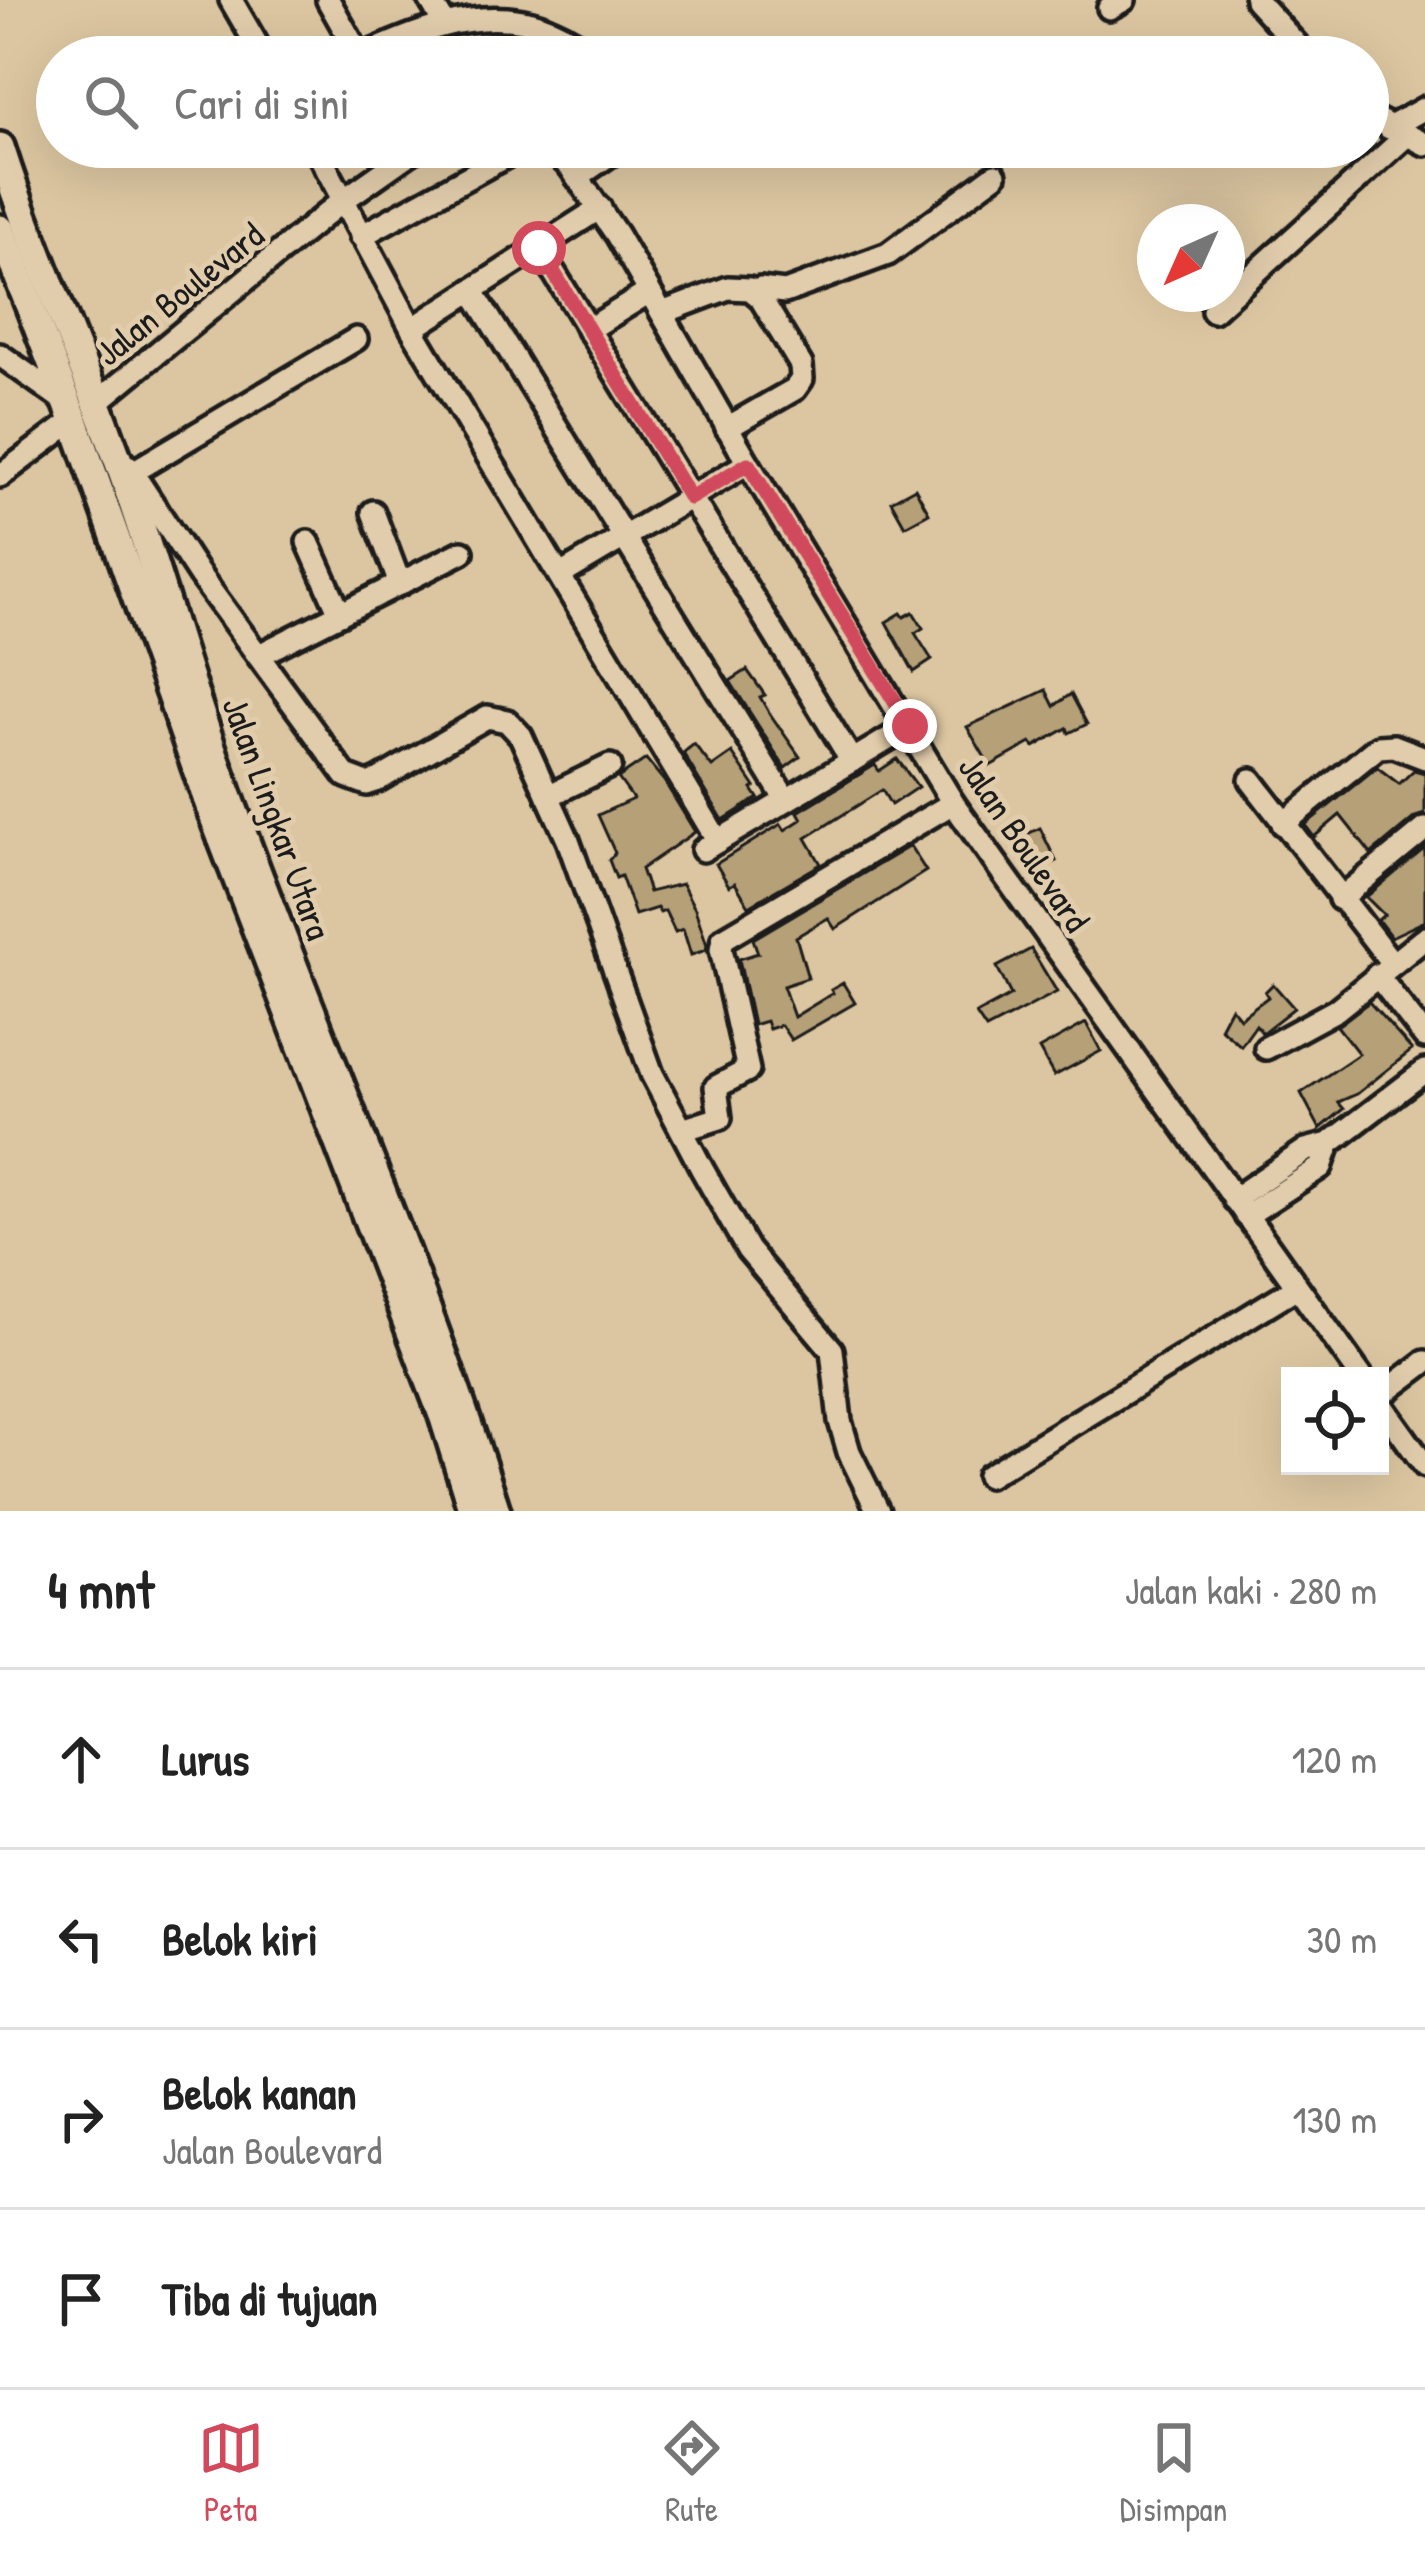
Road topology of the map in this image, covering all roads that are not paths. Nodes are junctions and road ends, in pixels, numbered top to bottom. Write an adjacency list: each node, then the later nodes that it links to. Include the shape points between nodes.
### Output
1 (231, 0): 8 (street)
2 (328, 0): 9 (street)
3 (430, 0): 6 (street)
4 (521, 0): 7 (street)
5 (1256, 0): 12 (street)
6 (444, 23): 7 (street); 10 (street)
7 (534, 23): 11 (street)
8 (252, 36)
9 (348, 36)
10 (412, 36)
11 (559, 36)
12 (1281, 36)
13 (1425, 108): 14 (street)
14 (1406, 136)
15 (0, 147): 29 (main road, Jalan Lingkar Utara)
16 (326, 168): 24 (street)
17 (390, 168): 24 (street, Jalan Boulevard)
18 (485, 168): 27 (street)
19 (569, 168): 23 (street, Jalan Boulevard)
20 (590, 168): 23 (street)
21 (1371, 168): 30 (street)
22 (995, 175): 33 (street, via 889,254 785,292)
23 (577, 177): 25 (street, Jalan Boulevard)
24 (343, 202): 27 (street); 39 (street, Jalan Boulevard)
25 (599, 208): 28 (street); 32 (street, Jalan Boulevard)
26 (0, 229): 29 (main road, Jalan Lingkar Utara)
27 (361, 236): 35 (street)
28 (539, 248): 31 (street); 36 (street)
29 (28, 265): 39 (main road, Jalan Lingkar Utara)
30 (1245, 283)
31 (472, 290): 35 (street); 47 (street)
32 (649, 292): 34 (street, Jalan Boulevard); 36 (street)
33 (755, 292): 34 (street, via 728,288); 40 (street, via 802,379)
34 (662, 313): 40 (street, Jalan Boulevard)
35 (412, 329): 50 (street)
36 (588, 330): 45 (street)
37 (356, 339): 43 (street)
38 (0, 355): 39 (street)
39 (79, 408): 41 (main road, Jalan Lingkar Utara); 44 (street, Jalan Boulevard); 52 (main road, Jalan Lingkar Utara)
40 (728, 428): 42 (street, Jalan Boulevard)
41 (112, 444): 43 (street); 52 (main road, Jalan Lingkar Utara)
42 (748, 464): 45 (street); 55 (street, Jalan Boulevard)
43 (133, 472): 54 (street)
44 (0, 476)
45 (690, 498): 47 (street); 57 (street)
46 (373, 512): 51 (street)
47 (623, 539): 50 (street); 61 (street)
48 (308, 542): 53 (street)
49 (462, 553): 51 (street)
50 (562, 574): 61 (street, via 711,846)
51 (400, 584): 53 (street)
52 (155, 613): 80 (main road, Jalan Lingkar Utara, via 212,812); 81 (main road, Jalan Lingkar Utara, via 413,1273)
53 (340, 614): 54 (street)
54 (259, 655): 60 (street, via 355,782 378,780 500,717 521,736)
55 (910, 726): 57 (street); 62 (street, Jalan Boulevard)
56 (1425, 758): 63 (street, via 1378,747)
57 (852, 761): 61 (street)
58 (610, 766): 60 (street)
59 (1252, 780): 63 (street)
60 (548, 796): 71 (street, via 652,1074)
61 (786, 800)
62 (953, 802): 71 (street, via 722,939 748,1070 716,1087 720,1118); 72 (street, Jalan Boulevard)
63 (1283, 824): 65 (street)
64 (1425, 829): 65 (street)
65 (1340, 899): 67 (street)
66 (1425, 938): 67 (street)
67 (1384, 969): 68 (street); 69 (street, via 1336,1010)
68 (1425, 1037)
69 (1266, 1048)
70 (1425, 1071): 72 (street, via 1329,1144 1306,1150)
71 (682, 1130): 82 (street, via 748,1250 832,1350 840,1421)
72 (1240, 1208): 73 (street, Jalan Boulevard)
73 (1298, 1287): 75 (street, Jalan Boulevard); 79 (street)
74 (1425, 1363): 76 (street)
75 (1354, 1367)
76 (1389, 1393)
77 (1389, 1413): 78 (street)
78 (1425, 1466)
79 (988, 1476)
80 (473, 1511)
81 (496, 1511)
82 (878, 1511)

